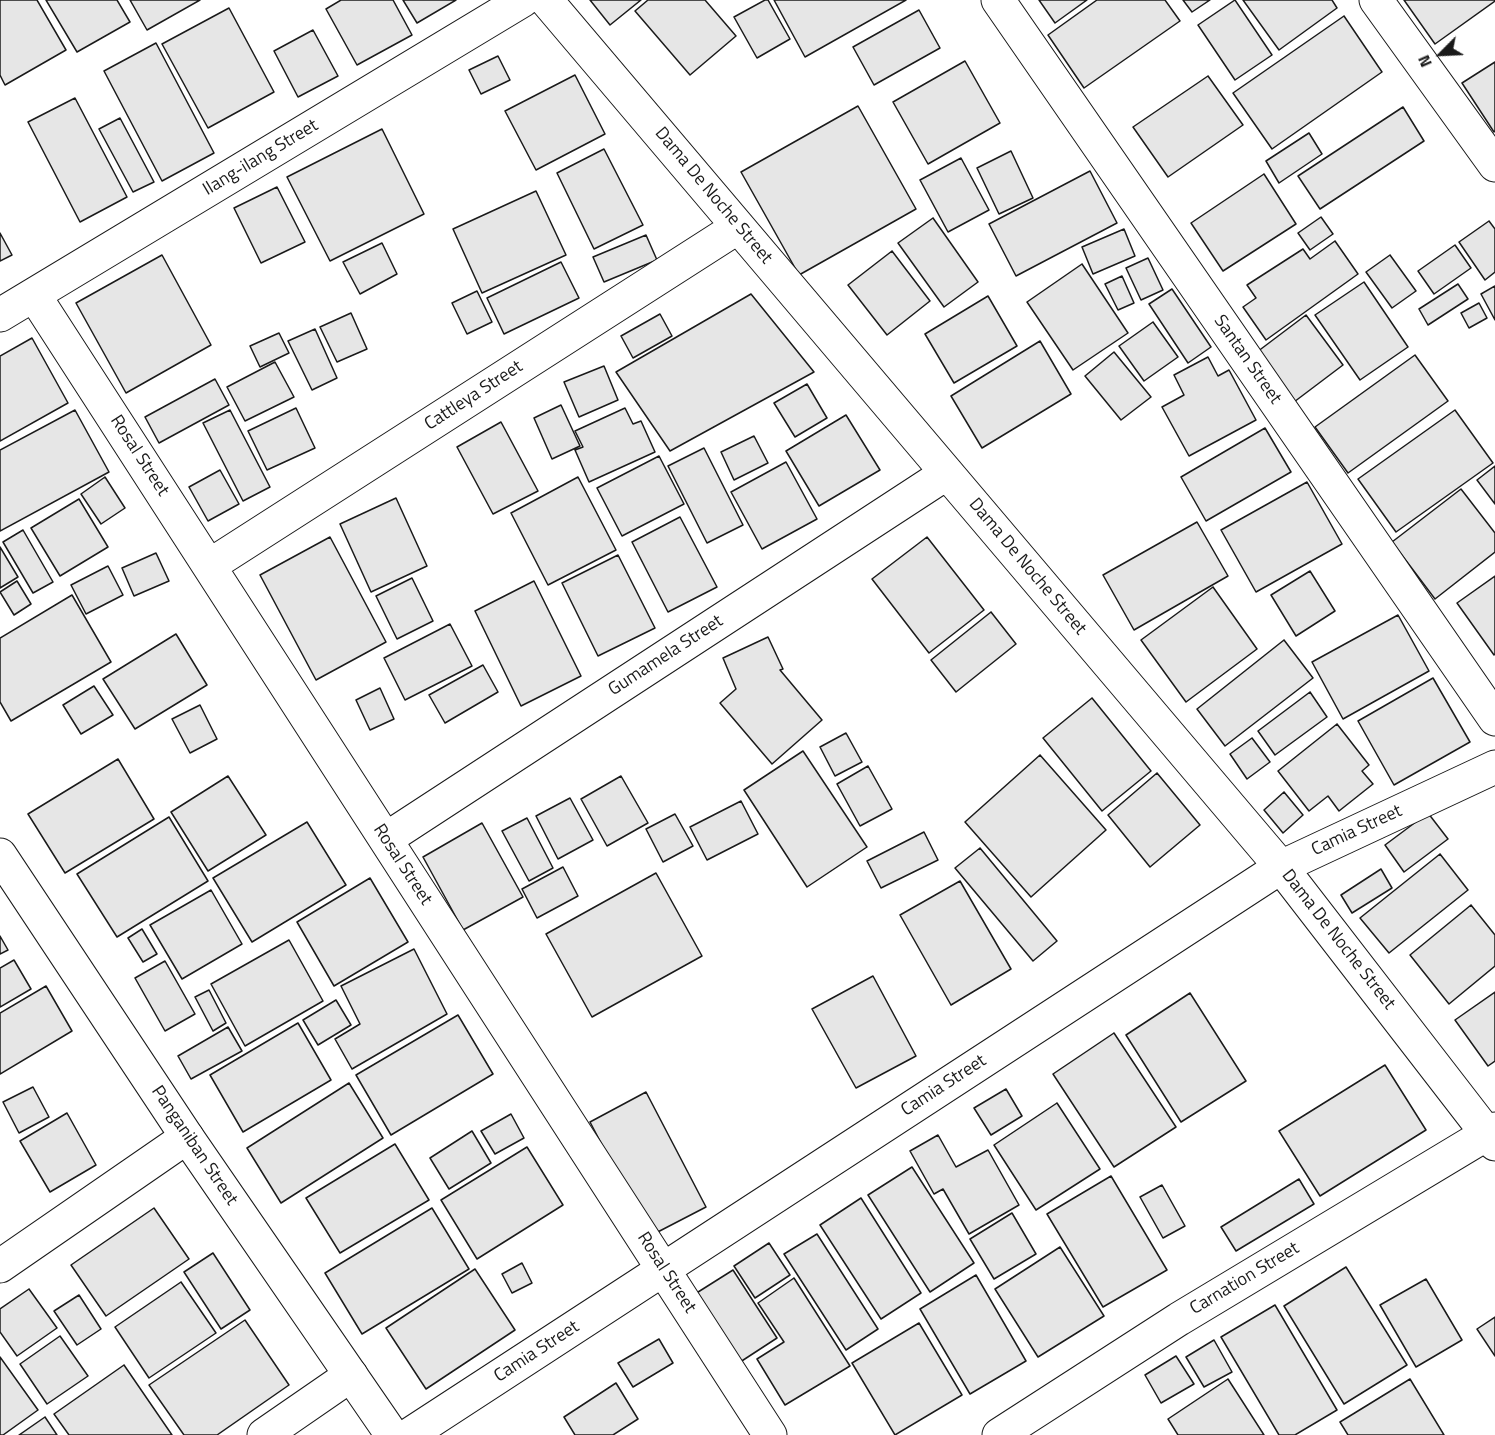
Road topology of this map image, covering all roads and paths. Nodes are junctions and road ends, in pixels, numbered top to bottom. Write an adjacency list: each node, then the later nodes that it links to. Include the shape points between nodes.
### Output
1 (523, 0): 7 (street, Ilang-ilang Street)
2 (546, 0): 6 (street, Dama De Noche Street)
3 (998, 0): 11 (street, Santan Street)
4 (1376, 0): 5 (street)
5 (1495, 165)
6 (738, 226): 9 (street, Dama De Noche Street); 10 (street, Cattleya Street)
7 (34, 295): 8 (street, Ilang-ilang Street); 10 (street, Rosal Street)
8 (0, 315)
9 (947, 473): 13 (street, Gumamela Street); 15 (street, Dama De Noche Street)
10 (210, 566): 13 (street, Rosal Street)
11 (1495, 719)
12 (1495, 767): 15 (street, Camia Street)
13 (386, 839): 19 (street, Rosal Street)
14 (0, 856): 17 (street, Panganiban Street)
15 (1281, 867): 16 (street, Dama De Noche Street); 19 (street, Camia Street)
16 (1492, 1135): 25 (street, Carnation Street, via 1179,1319)
17 (187, 1137): 18 (street); 20 (street, Panganiban Street)
18 (0, 1266)
19 (664, 1270): 23 (street, Camia Street); 24 (street, Rosal Street)
20 (351, 1375): 21 (street); 22 (street, Panganiban Street)
21 (264, 1435)
22 (392, 1435)
23 (409, 1435)
24 (770, 1435)
25 (999, 1435)

